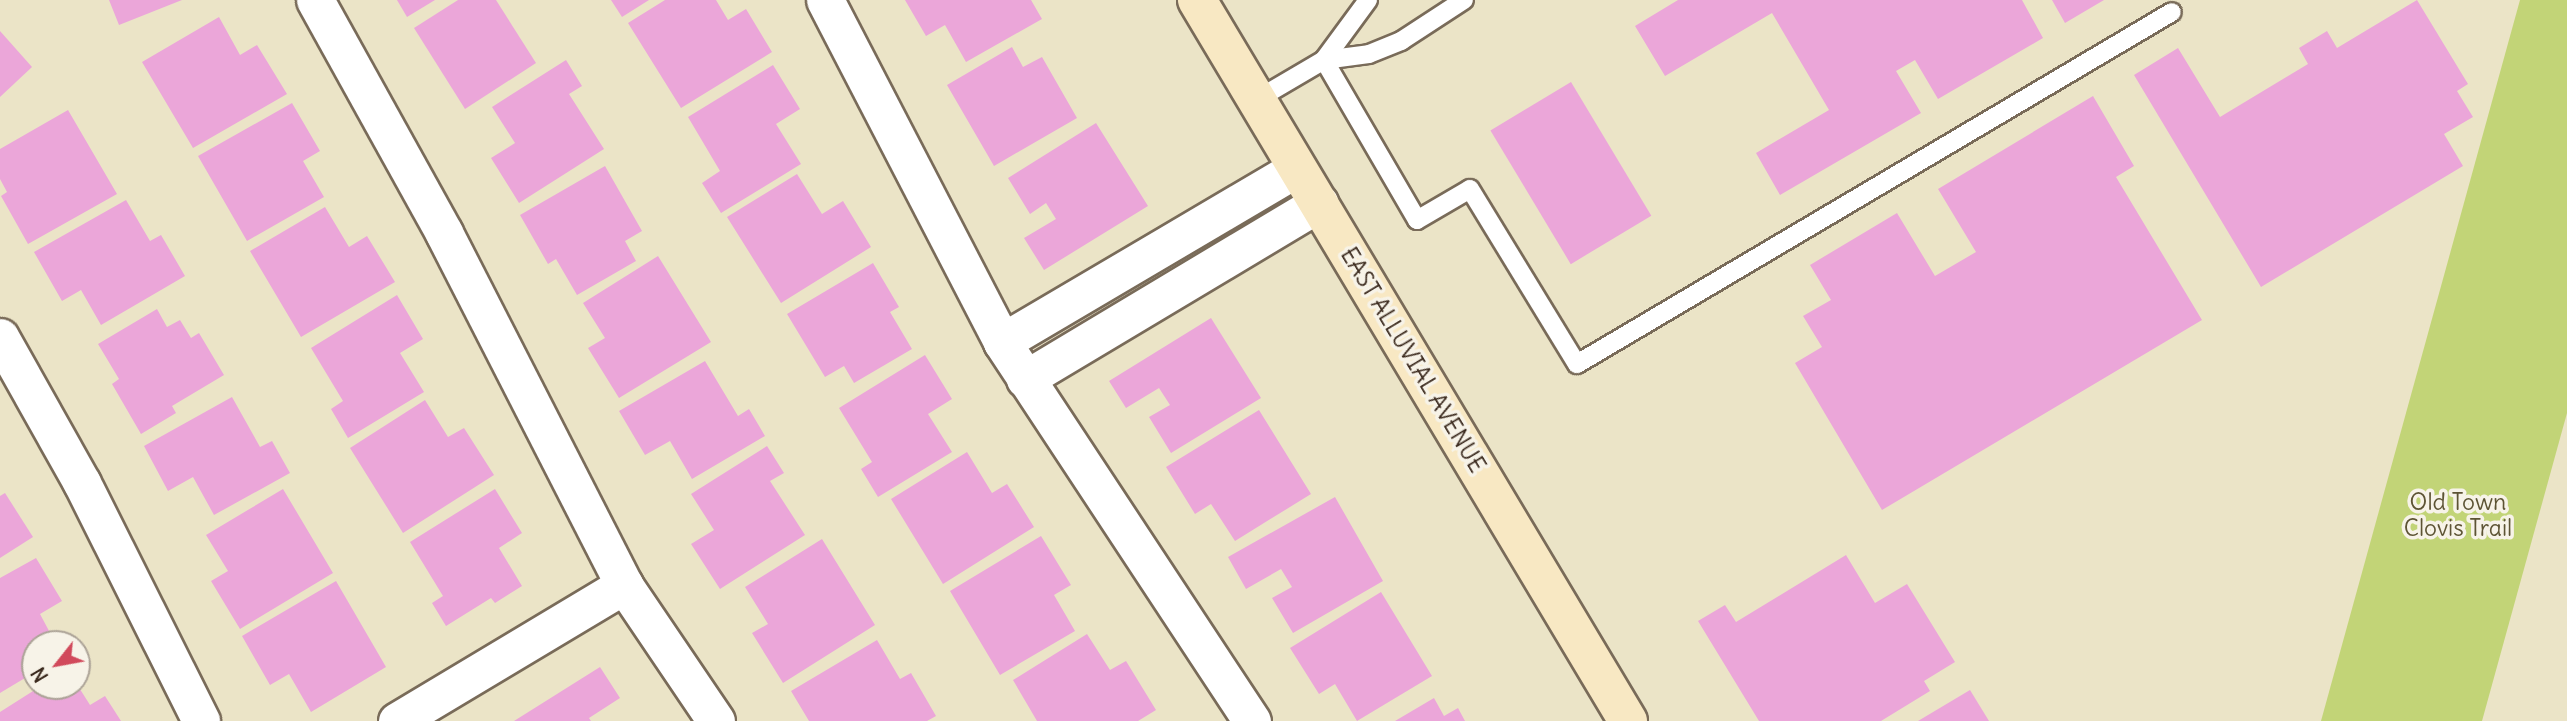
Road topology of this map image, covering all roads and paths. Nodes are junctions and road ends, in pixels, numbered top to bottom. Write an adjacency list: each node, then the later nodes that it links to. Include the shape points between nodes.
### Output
1 (315, 0): 14 (street, via 444,233)
2 (825, 0): 12 (street)
3 (1197, 0): 8 (street, EAST ALLUVIAL AVENUE)
4 (1368, 0): 7 (lane)
5 (1464, 0): 7 (lane, via 1440,20 1401,41 1370,54)
6 (2172, 12): 7 (lane, via 1577,364 1470,189 1417,220)
7 (1324, 60): 8 (lane)
8 (1256, 100): 9 (street, EAST ALLUVIAL AVENUE)
9 (1297, 168): 10 (street, EAST ALLUVIAL AVENUE); 12 (street)
10 (1319, 203): 13 (street); 19 (street, EAST ALLUVIAL AVENUE)
11 (0, 337): 15 (street, via 82,483)
12 (1002, 342): 13 (street)
13 (1025, 379): 18 (street)
14 (624, 585): 16 (street); 17 (street)
15 (201, 721)
16 (397, 721)
17 (716, 721)
18 (1252, 721)
19 (1628, 721)

